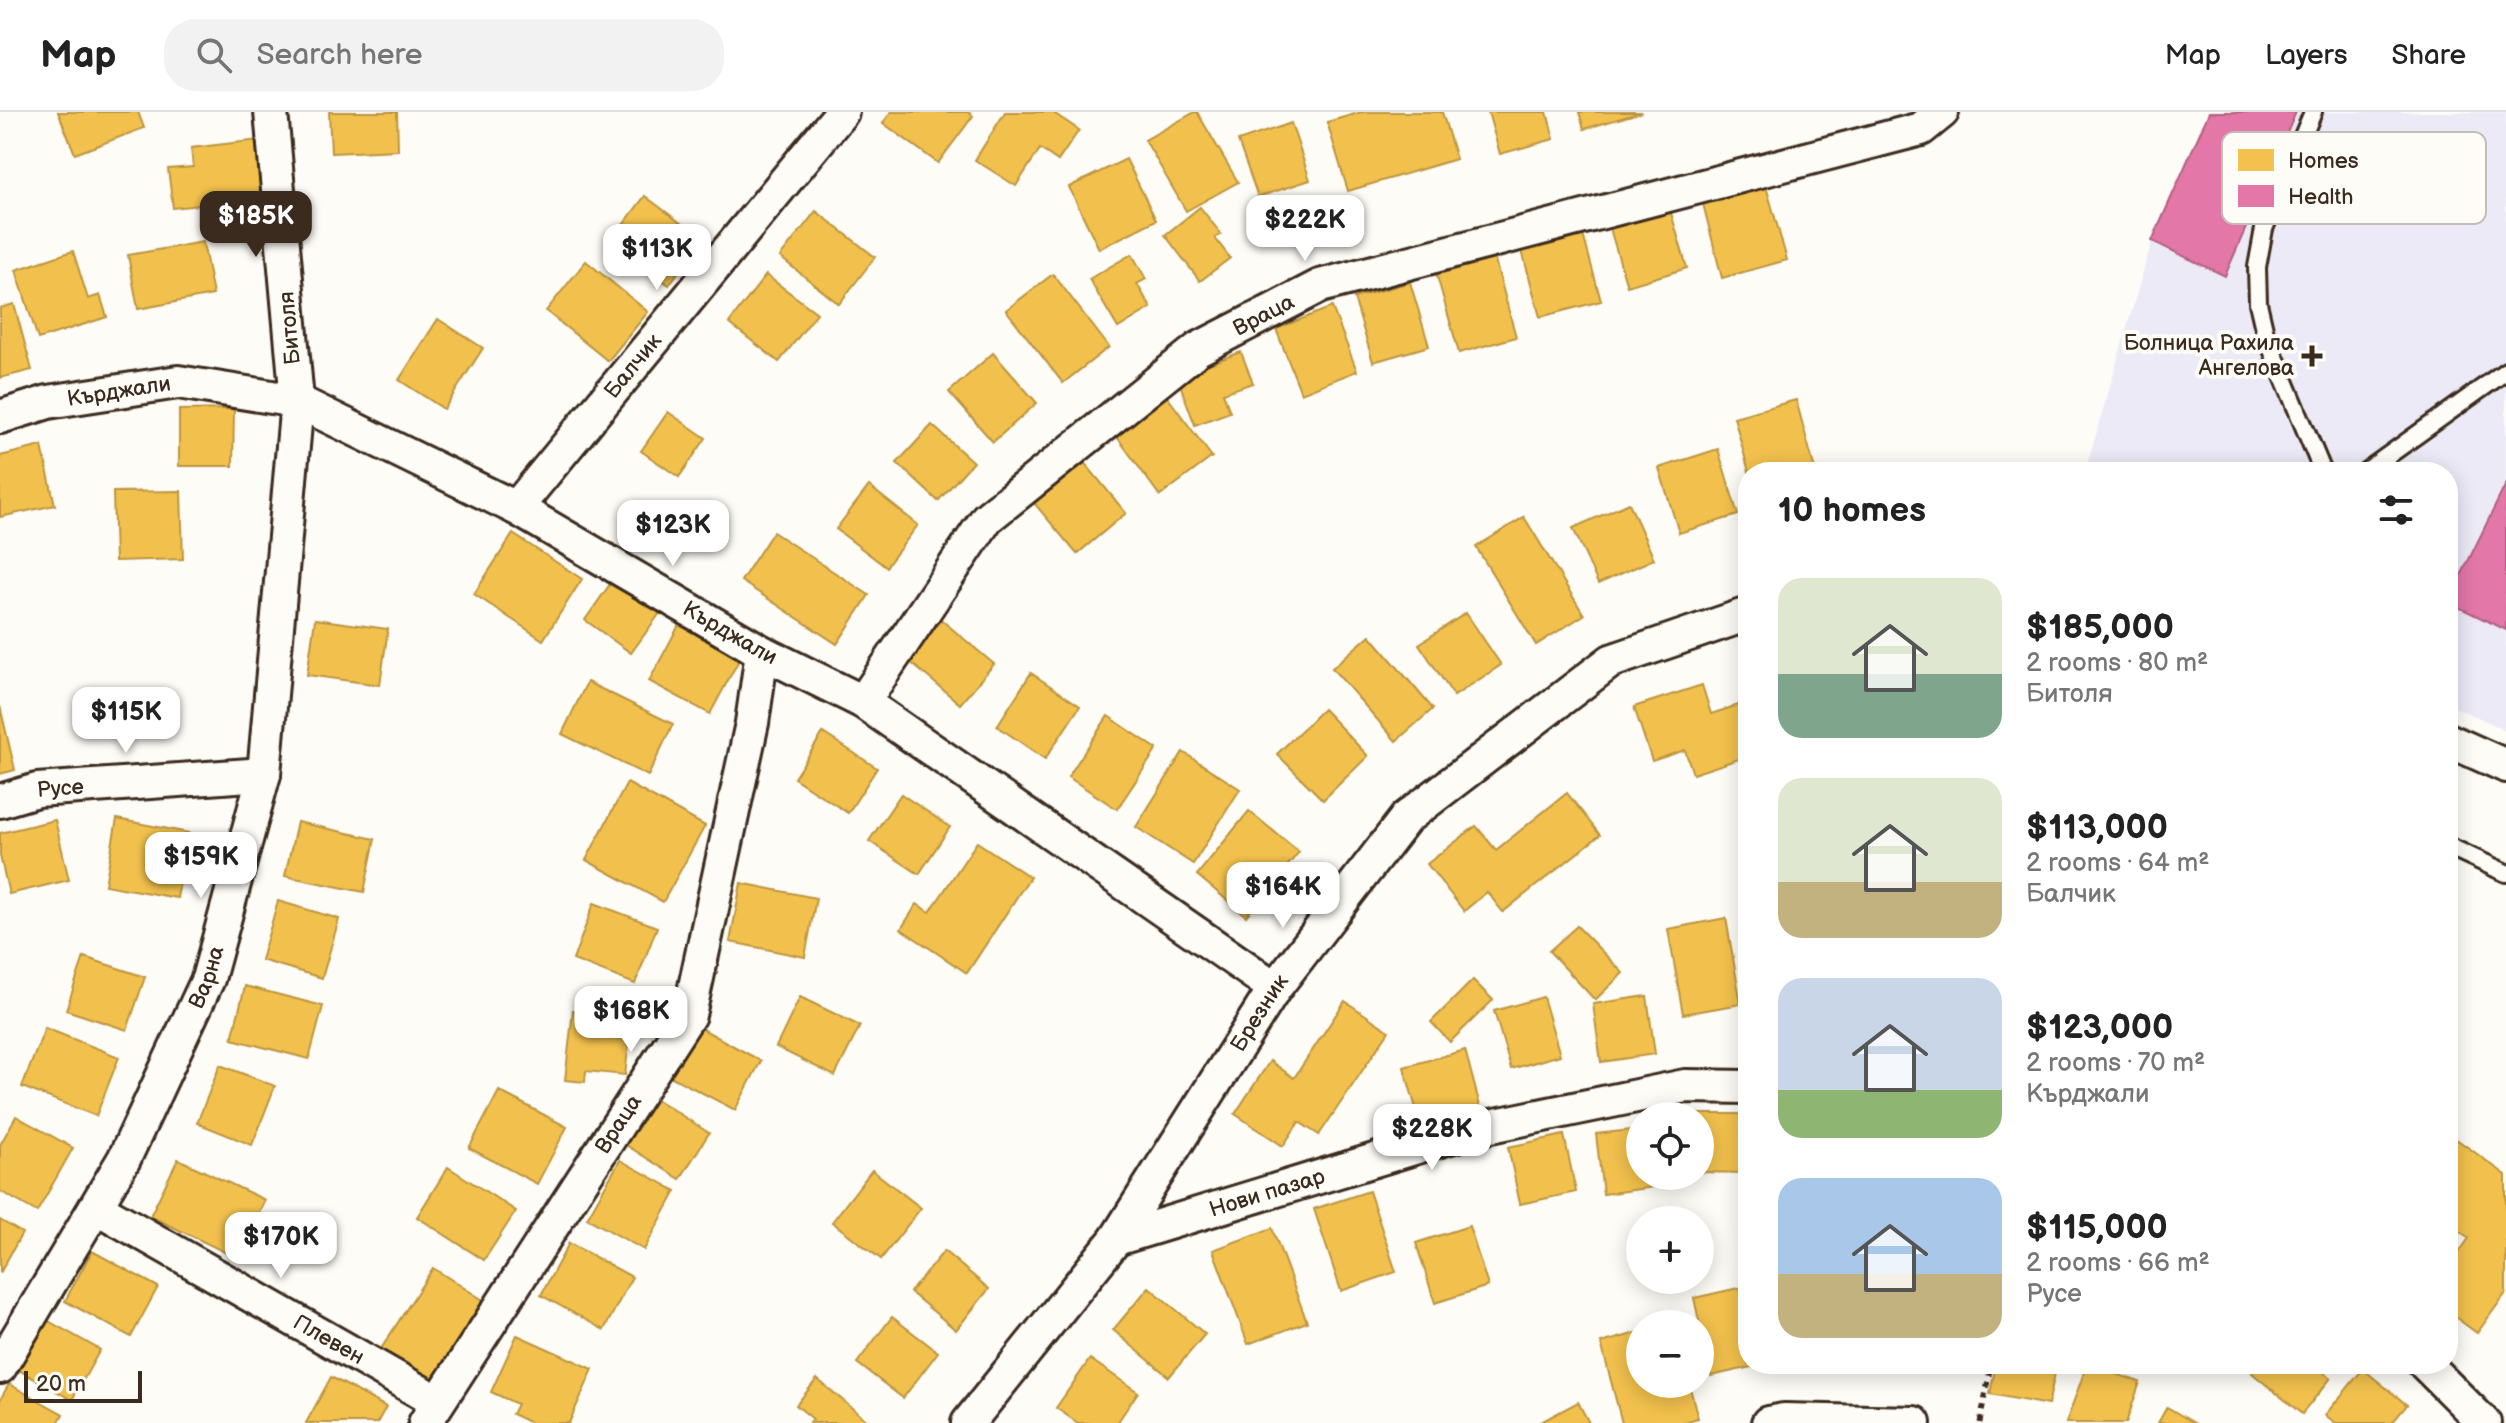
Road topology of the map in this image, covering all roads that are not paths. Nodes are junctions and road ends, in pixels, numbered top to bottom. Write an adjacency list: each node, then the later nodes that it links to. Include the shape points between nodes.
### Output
1 (271, 112): 8 (street, Битоля)
2 (842, 112): 12 (street, Балчик)
3 (1942, 112): 15 (street, Враца, via 1921,129 1320,286 1198,349 987,518)
4 (2313, 112): 5 (lane)
5 (2305, 132)
6 (2266, 224): 10 (lane, via 2257,267 2258,303 2265,333)
7 (2506, 371): 11 (lane)
8 (297, 401): 9 (street, Кърджали, via 178,382 48,402); 12 (street, Кърджали); 18 (street, Варна)
9 (0, 417)
10 (2319, 462)
11 (2379, 462)
12 (516, 508): 14 (street, Кърджали)
13 (1738, 617): 22 (street, Брезник, via 1611,661 1406,818)
14 (762, 652): 15 (street, Кърджали); 28 (street, Враца, via 752,723 689,1015)
15 (863, 702): 22 (street, Кърджали)
16 (2458, 744): 17 (street)
17 (2506, 766)
18 (264, 774): 19 (street, Русе, via 37,790); 24 (street, Варна, via 208,979)
19 (0, 801)
20 (2458, 851): 21 (lane)
21 (2506, 873)
22 (1275, 988): 25 (street, Брезник)
23 (1738, 1087): 25 (street, Нови пазар, via 1685,1086 1476,1129)
24 (96, 1207): 26 (street, Варна); 28 (street, Плевен)
25 (1116, 1239): 29 (street, Брезник)
26 (0, 1367)
27 (2435, 1374): 32 (street)
28 (432, 1412)
29 (968, 1423)
30 (1768, 1423): 31 (street)
31 (1914, 1423)
32 (2484, 1423)

